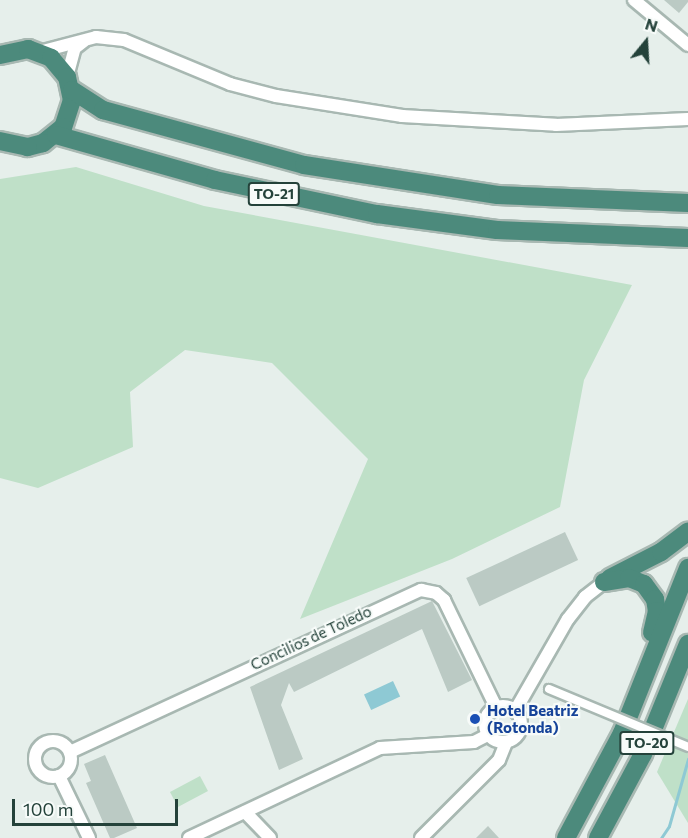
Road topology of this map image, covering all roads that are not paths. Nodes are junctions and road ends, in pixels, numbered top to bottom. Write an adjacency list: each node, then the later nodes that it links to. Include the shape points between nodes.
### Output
1 (634, 0): 3 (street)
2 (85, 40): 4 (street); 6 (street, via 75,48); 7 (street, via 124,40 230,84 344,108 500,124)
3 (688, 45)
4 (39, 52): 5 (highway, via 17,49); 6 (highway, TO-21, via 56,62)
5 (0, 55)
6 (70, 84): 8 (highway, via 71,110); 10 (highway, TO-21, via 103,110 304,165 498,195)
7 (688, 119)
8 (56, 135): 9 (highway, via 28,147); 11 (highway, TO-21, via 215,180 377,214 497,230)
9 (0, 141)
10 (688, 203)
11 (688, 238)
12 (688, 532): 14 (highway, via 661,552)
13 (688, 568): 17 (highway, TO-20)
14 (604, 582): 17 (highway, via 637,580 656,599 657,611 639,668); 19 (street, via 585,597 568,619)
15 (688, 644): 31 (highway, TO-20, via 643,754)
16 (549, 689): 22 (street, bridge)
17 (634, 702): 30 (highway, TO-20, via 604,773)
18 (496, 707): 19 (street); 20 (street, via 486,717); 23 (street, Concilios de Toledo, via 444,600 436,593 421,590)
19 (515, 711): 21 (street, via 521,721 520,732)
20 (488, 735): 21 (street); 25 (street, via 474,742 380,748)
21 (506, 742): 29 (street, via 499,760)
22 (688, 747)
23 (70, 752): 24 (street, via 70,764); 24 (street, via 63,744 52,741 38,749 35,760 39,770 48,776)
24 (59, 776): 26 (street)
25 (245, 812): 27 (street); 28 (street)
26 (89, 838)
27 (189, 838)
28 (270, 838)
29 (422, 838)
30 (566, 838)
31 (598, 838)

